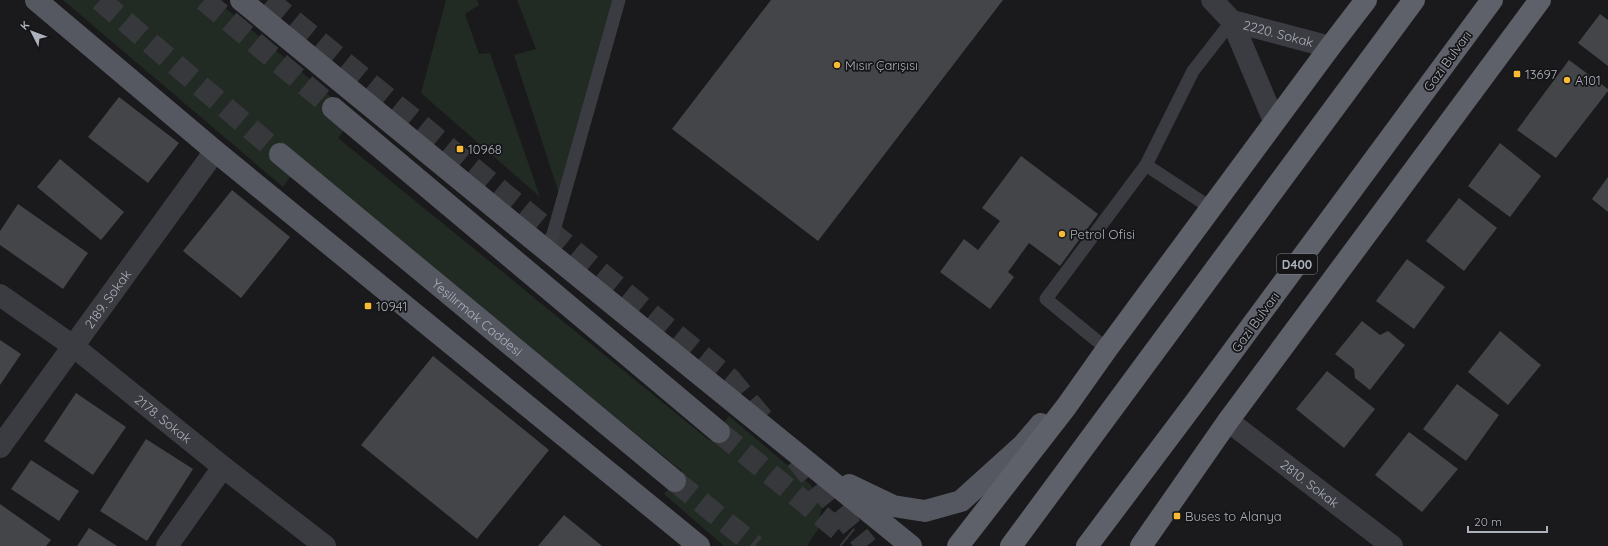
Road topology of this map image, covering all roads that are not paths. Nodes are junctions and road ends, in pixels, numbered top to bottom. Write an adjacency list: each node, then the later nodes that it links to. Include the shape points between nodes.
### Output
1 (36, 0): 13 (main road)
2 (241, 0): 17 (main road)
3 (618, 0): 17 (lane)
4 (1212, 0): 9 (street, 2220. Sokak)
5 (1366, 0): 10 (highway)
6 (1414, 0): 32 (highway)
7 (1492, 0): 33 (highway, Gazi Bulvarı / D400)
8 (1540, 0): 21 (highway)
9 (1232, 21): 10 (street, 2220. Sokak); 12 (street); 15 (lane, via 1193,71)
10 (1330, 47): 12 (highway)
11 (333, 108): 22 (main road)
12 (1274, 121): 16 (highway)
13 (214, 152): 19 (street, 2189. Sokak); 29 (main road)
14 (280, 154): 26 (main road, Yeşilırmak Caddesi)
15 (1146, 165): 16 (lane); 20 (lane, via 1046,299)
16 (1211, 208): 20 (highway)
17 (548, 252): 25 (main road)
18 (0, 295): 19 (street, 2178. Sokak)
19 (73, 346): 23 (street, 2189. Sokak); 24 (street, 2178. Sokak)
20 (1106, 349): 25 (main road, via 1023,445 961,501 925,511 893,506); 31 (highway, via 1066,407)
21 (1228, 421): 34 (highway); 35 (street, 2810. Sokak)
22 (719, 432)
23 (0, 447)
24 (223, 467): 27 (street); 28 (street, 2178. Sokak)
25 (814, 468): 30 (main road)
26 (675, 481)
27 (167, 546)
28 (325, 546)
29 (699, 546)
30 (911, 546)
31 (958, 546)
32 (1011, 546)
33 (1087, 546)
34 (1141, 546)
35 (1392, 546)

